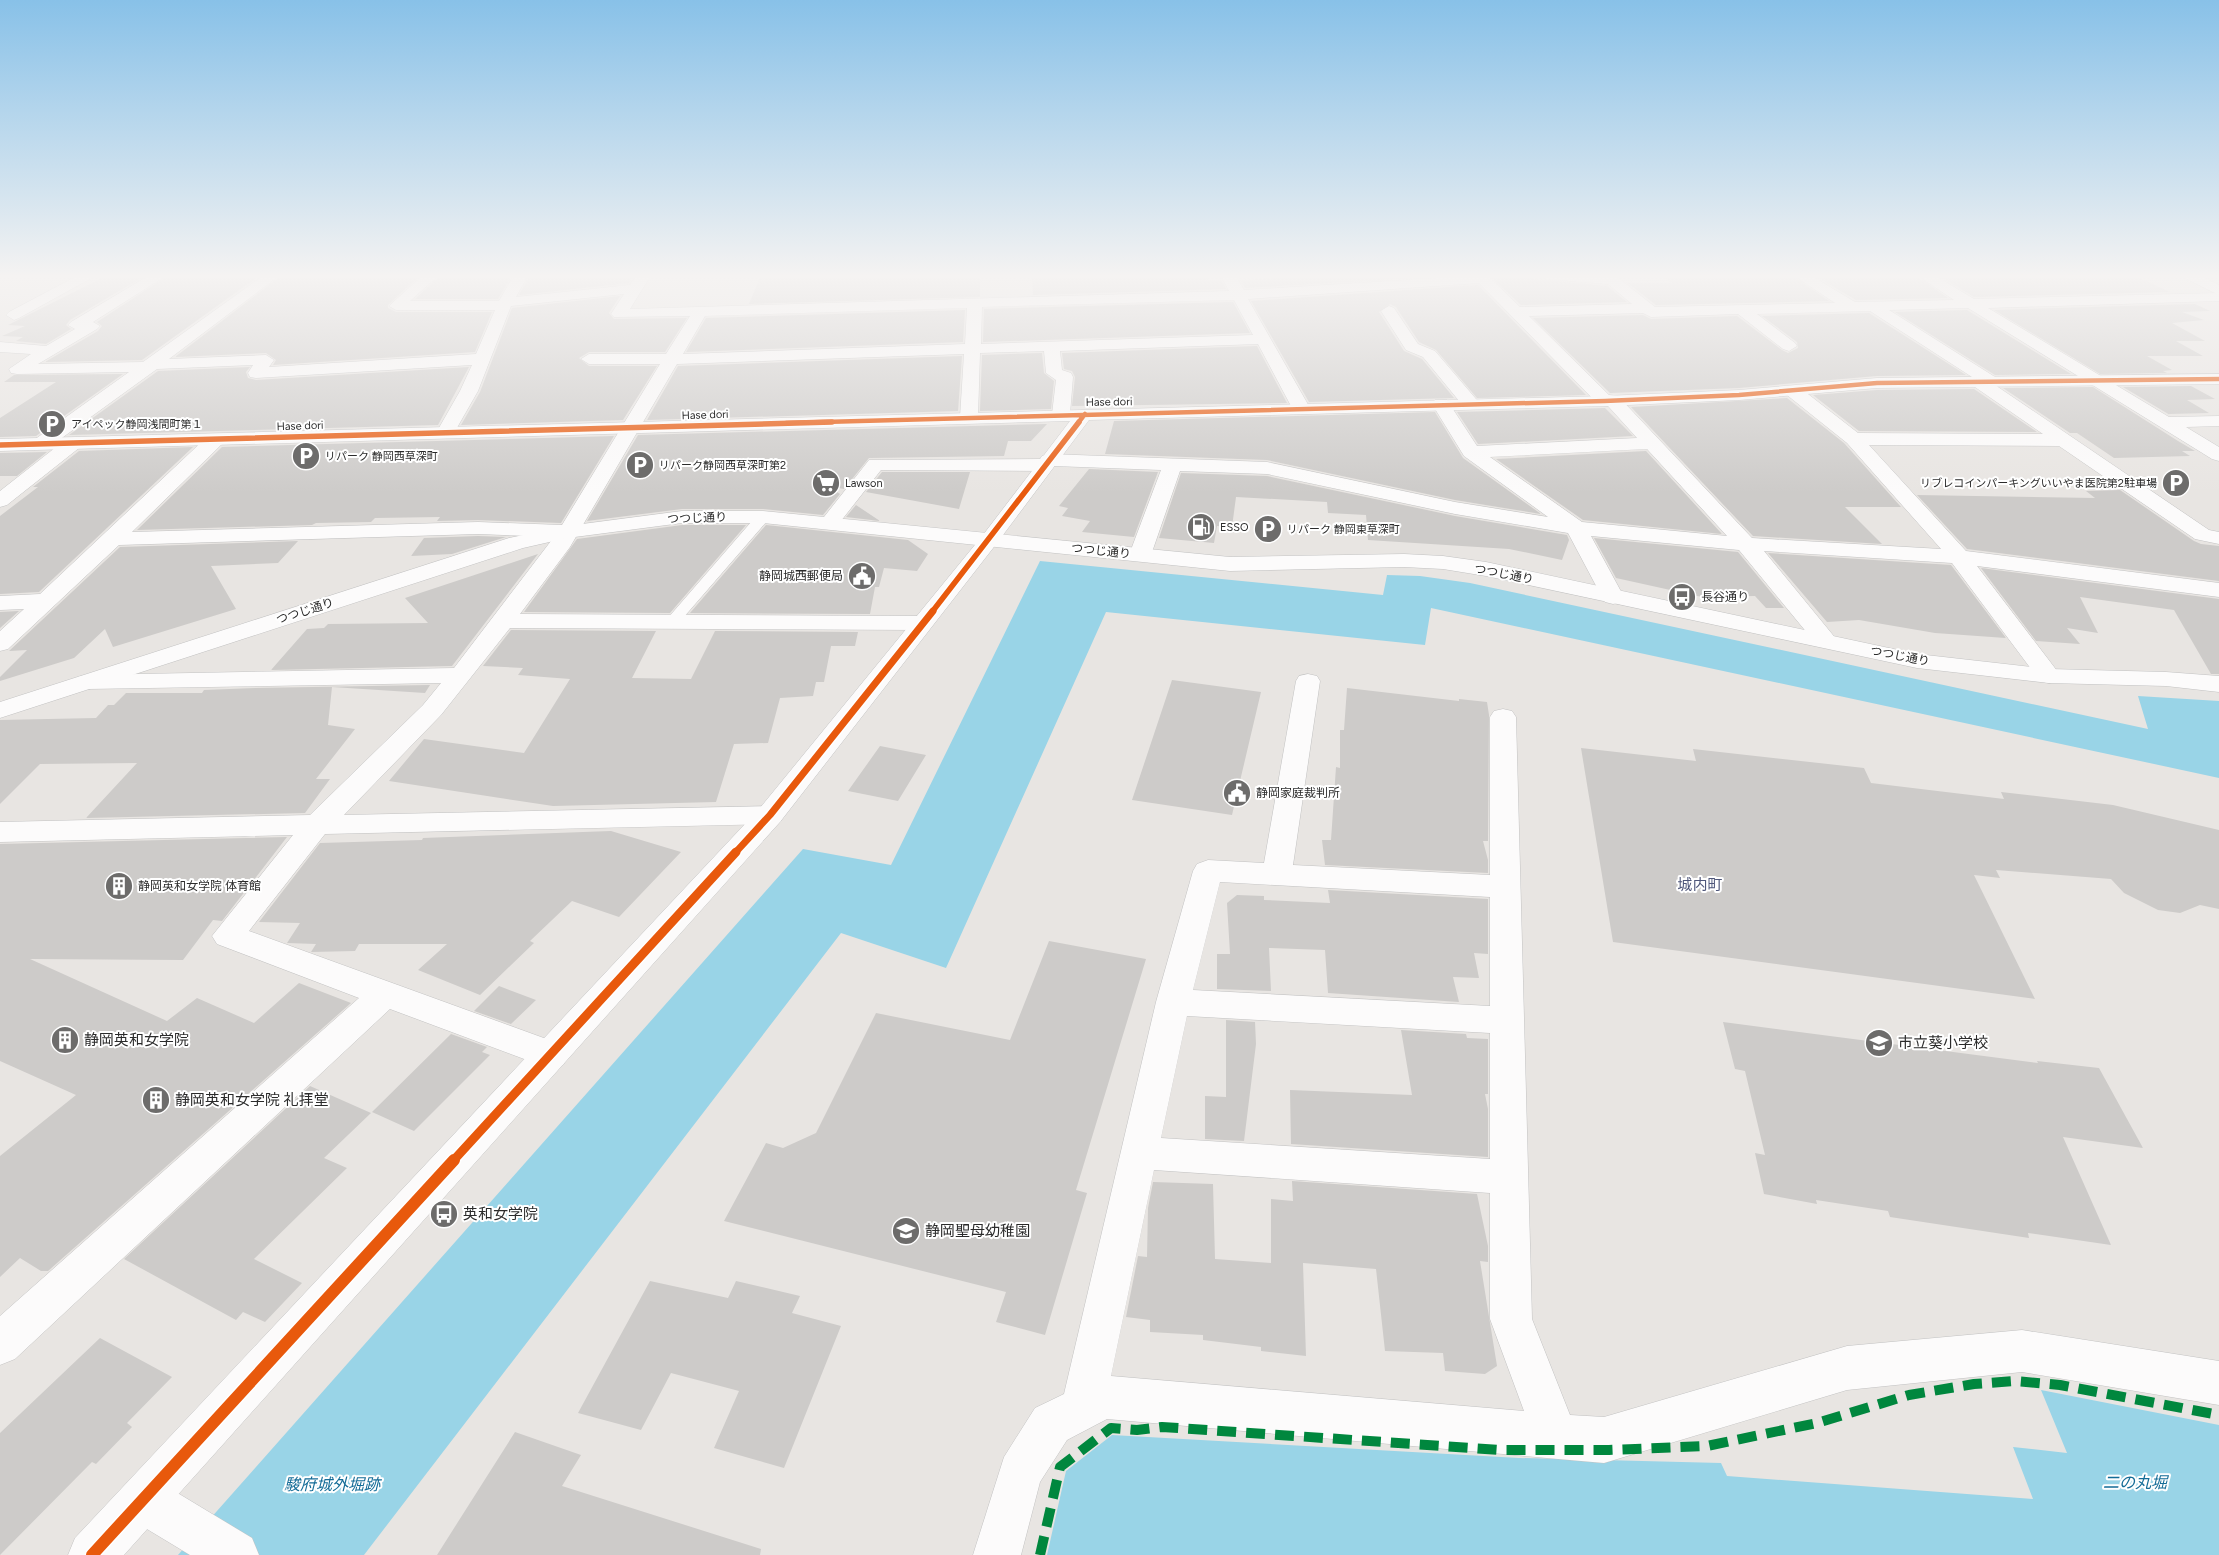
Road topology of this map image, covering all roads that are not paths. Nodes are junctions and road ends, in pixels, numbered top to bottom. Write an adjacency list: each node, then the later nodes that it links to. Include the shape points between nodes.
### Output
1 (9, 348): 13 (street)
2 (54, 348): 13 (street)
3 (175, 348): 18 (street)
4 (487, 348): 15 (street)
5 (680, 348): 17 (street)
6 (1020, 348): 14 (street)
7 (1051, 348): 29 (street, via 1054,373 1065,377)
8 (1268, 348): 28 (street)
9 (1413, 348): 26 (street, via 1429,354)
10 (1552, 348): 25 (street)
11 (1935, 348): 23 (street)
12 (2040, 348): 22 (street)
13 (50, 350): 20 (street)
14 (973, 350): 17 (street); 30 (street)
15 (482, 359): 18 (street, via 256,373 266,360); 34 (street, via 469,391)
16 (589, 359): 17 (street)
17 (673, 359): 33 (street)
18 (152, 365): 20 (street); 39 (street)
19 (0, 369): 20 (street)
20 (17, 369)
21 (2219, 379): 22 (street, Hase dori)
22 (2093, 380): 23 (street, Hase dori); 32 (street)
23 (1984, 381): 24 (street, Hase dori, via 1877,383); 37 (street)
24 (1793, 390): 25 (street, Hase dori, via 1731,396); 36 (street)
25 (1608, 400): 26 (street, Hase dori); 38 (street)
26 (1470, 403): 27 (street, Hase dori)
27 (1441, 404): 28 (street, Hase dori); 42 (street)
28 (1301, 408): 29 (street, Hase dori)
29 (1073, 414): 30 (street, Hase dori); 44 (street)
30 (969, 417): 33 (street, Hase dori)
31 (2219, 421): 32 (street)
32 (2164, 422): 43 (street)
33 (632, 429): 34 (street, Hase dori); 50 (street)
34 (445, 433): 35 (street, Hase dori)
35 (216, 439): 40 (street, Hase dori); 53 (street)
36 (1854, 439): 37 (street); 56 (street)
37 (2063, 440): 51 (street)
38 (1652, 443): 42 (street); 54 (street)
39 (41, 444): 40 (street, Hase dori); 41 (street, Hase dori)
40 (72, 444): 46 (street)
41 (0, 445)
42 (1470, 452): 49 (street)
43 (2219, 455)
44 (1047, 462): 45 (street); 48 (street, via 876,464); 52 (street)
45 (1172, 465): 49 (street, via 1267,468 1455,508); 55 (street)
46 (0, 501)
47 (763, 517): 48 (street, つつじ通り); 50 (street, つつじ通り, via 682,517); 63 (lane)
48 (830, 522): 52 (street, つつじ通り)
49 (1576, 528): 54 (street); 59 (street)
50 (566, 532): 53 (street, via 478,528); 62 (street); 70 (street, つつじ通り, via 443,566)
51 (2211, 537): 57 (street)
52 (990, 539): 55 (street, つつじ通り); 64 (street)
53 (113, 540): 60 (street)
54 (1746, 544): 56 (street); 65 (street)
55 (1140, 555): 59 (street, つつじ通り, via 1230,564 1381,559 1432,561 1486,569)
56 (1959, 557): 58 (street); 68 (street)
57 (2219, 560)
58 (2219, 590)
59 (1613, 597): 65 (street, つつじ通り)
60 (46, 601): 61 (street); 66 (street)
61 (0, 603)
62 (503, 622): 63 (street); 67 (street)
63 (672, 622): 64 (street)
64 (922, 623): 74 (street)
65 (1825, 640): 68 (street, つつじ通り, via 1917,661)
66 (0, 644)
67 (462, 675): 70 (street); 75 (street, via 432,710)
68 (2049, 676): 71 (street, つつじ通り, via 2166,679)
69 (1308, 681): 77 (street)
70 (87, 682): 72 (street, つつじ通り)
71 (2219, 684)
72 (0, 710)
73 (1503, 718): 78 (street)
74 (770, 815): 75 (street); 82 (street)
75 (316, 826): 76 (street); 79 (street, via 228,936)
76 (0, 832)
77 (1276, 874): 78 (street); 80 (street, via 1208,871)
78 (1506, 887): 81 (street)
79 (385, 994): 82 (street); 85 (street)
80 (1173, 1002): 81 (street); 83 (street)
81 (1507, 1020): 84 (street)
82 (551, 1055): 89 (street)
83 (1140, 1153): 84 (street); 87 (street)
84 (1509, 1177): 88 (street, via 1511,1320)
85 (0, 1344)
86 (2219, 1383): 88 (street, via 2022,1351 1847,1368 1604,1440)
87 (1084, 1406): 88 (street, via 1104,1397); 92 (street, via 1051,1424 1020,1473)
88 (1556, 1435)
89 (144, 1500): 90 (street); 91 (street)
90 (92, 1555)
91 (235, 1555)
92 (997, 1555)

